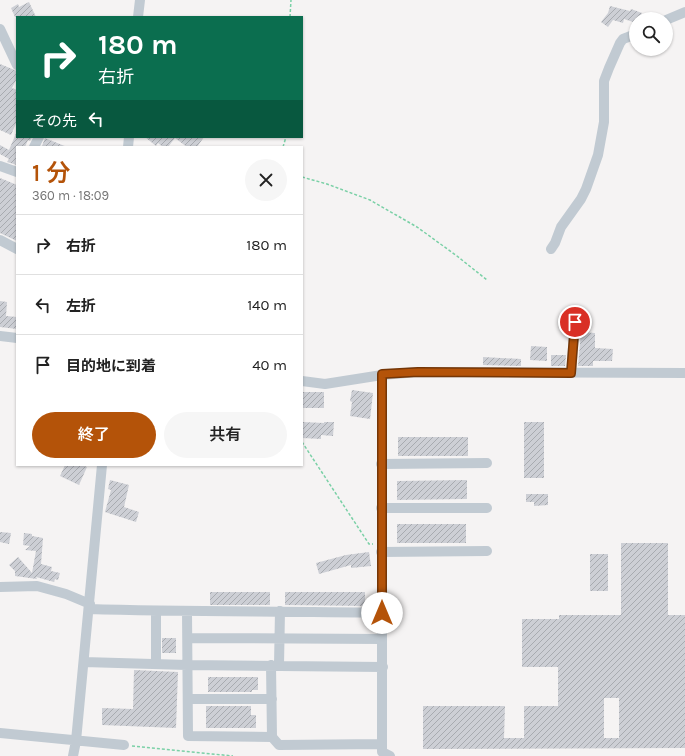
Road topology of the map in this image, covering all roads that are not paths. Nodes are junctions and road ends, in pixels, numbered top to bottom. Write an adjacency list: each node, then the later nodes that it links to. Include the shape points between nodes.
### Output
1 (140, 0): 3 (street)
2 (685, 12): 4 (street)
3 (138, 16)
4 (673, 17)
5 (0, 29): 7 (street)
6 (629, 37): 14 (street, via 620,43 604,81 604,122 598,155 586,189 561,227)
7 (8, 46): 8 (street); 9 (street)
8 (0, 54)
9 (16, 63)
10 (0, 166): 11 (street)
11 (16, 172)
12 (0, 240): 13 (street)
13 (16, 248)
14 (551, 249)
15 (575, 322): 18 (street)
16 (0, 336): 17 (street)
17 (16, 338)
18 (571, 373): 19 (street); 20 (street)
19 (685, 373)
20 (382, 374): 21 (street, via 325,384); 23 (street)
21 (303, 381)
22 (487, 463): 23 (street)
23 (381, 464): 25 (street)
24 (102, 466): 30 (street)
25 (381, 508): 26 (street); 27 (street)
26 (487, 508)
27 (381, 548): 28 (street); 34 (street)
28 (487, 551)
29 (0, 587): 30 (street, via 37,586 66,594)
30 (89, 607): 31 (street); 38 (street)
31 (156, 611): 33 (street); 39 (street)
32 (280, 611): 33 (street); 34 (street); 36 (street)
33 (187, 612): 35 (street)
34 (382, 613): 37 (street)
35 (188, 638): 36 (street); 40 (street)
36 (279, 638): 37 (street); 41 (street)
37 (382, 639): 42 (street)
38 (84, 662): 39 (street); 49 (street)
39 (156, 664): 40 (street)
40 (188, 665): 41 (street); 43 (street)
41 (275, 665): 42 (street); 44 (street)
42 (383, 666): 47 (street)
43 (188, 699): 44 (street); 46 (street, via 188,736)
44 (272, 699): 46 (street)
45 (0, 733): 49 (street)
46 (272, 737): 47 (street, via 279,745)
47 (382, 744): 50 (street, via 382,752)
48 (124, 746): 49 (street)
49 (75, 748)
50 (390, 756)

